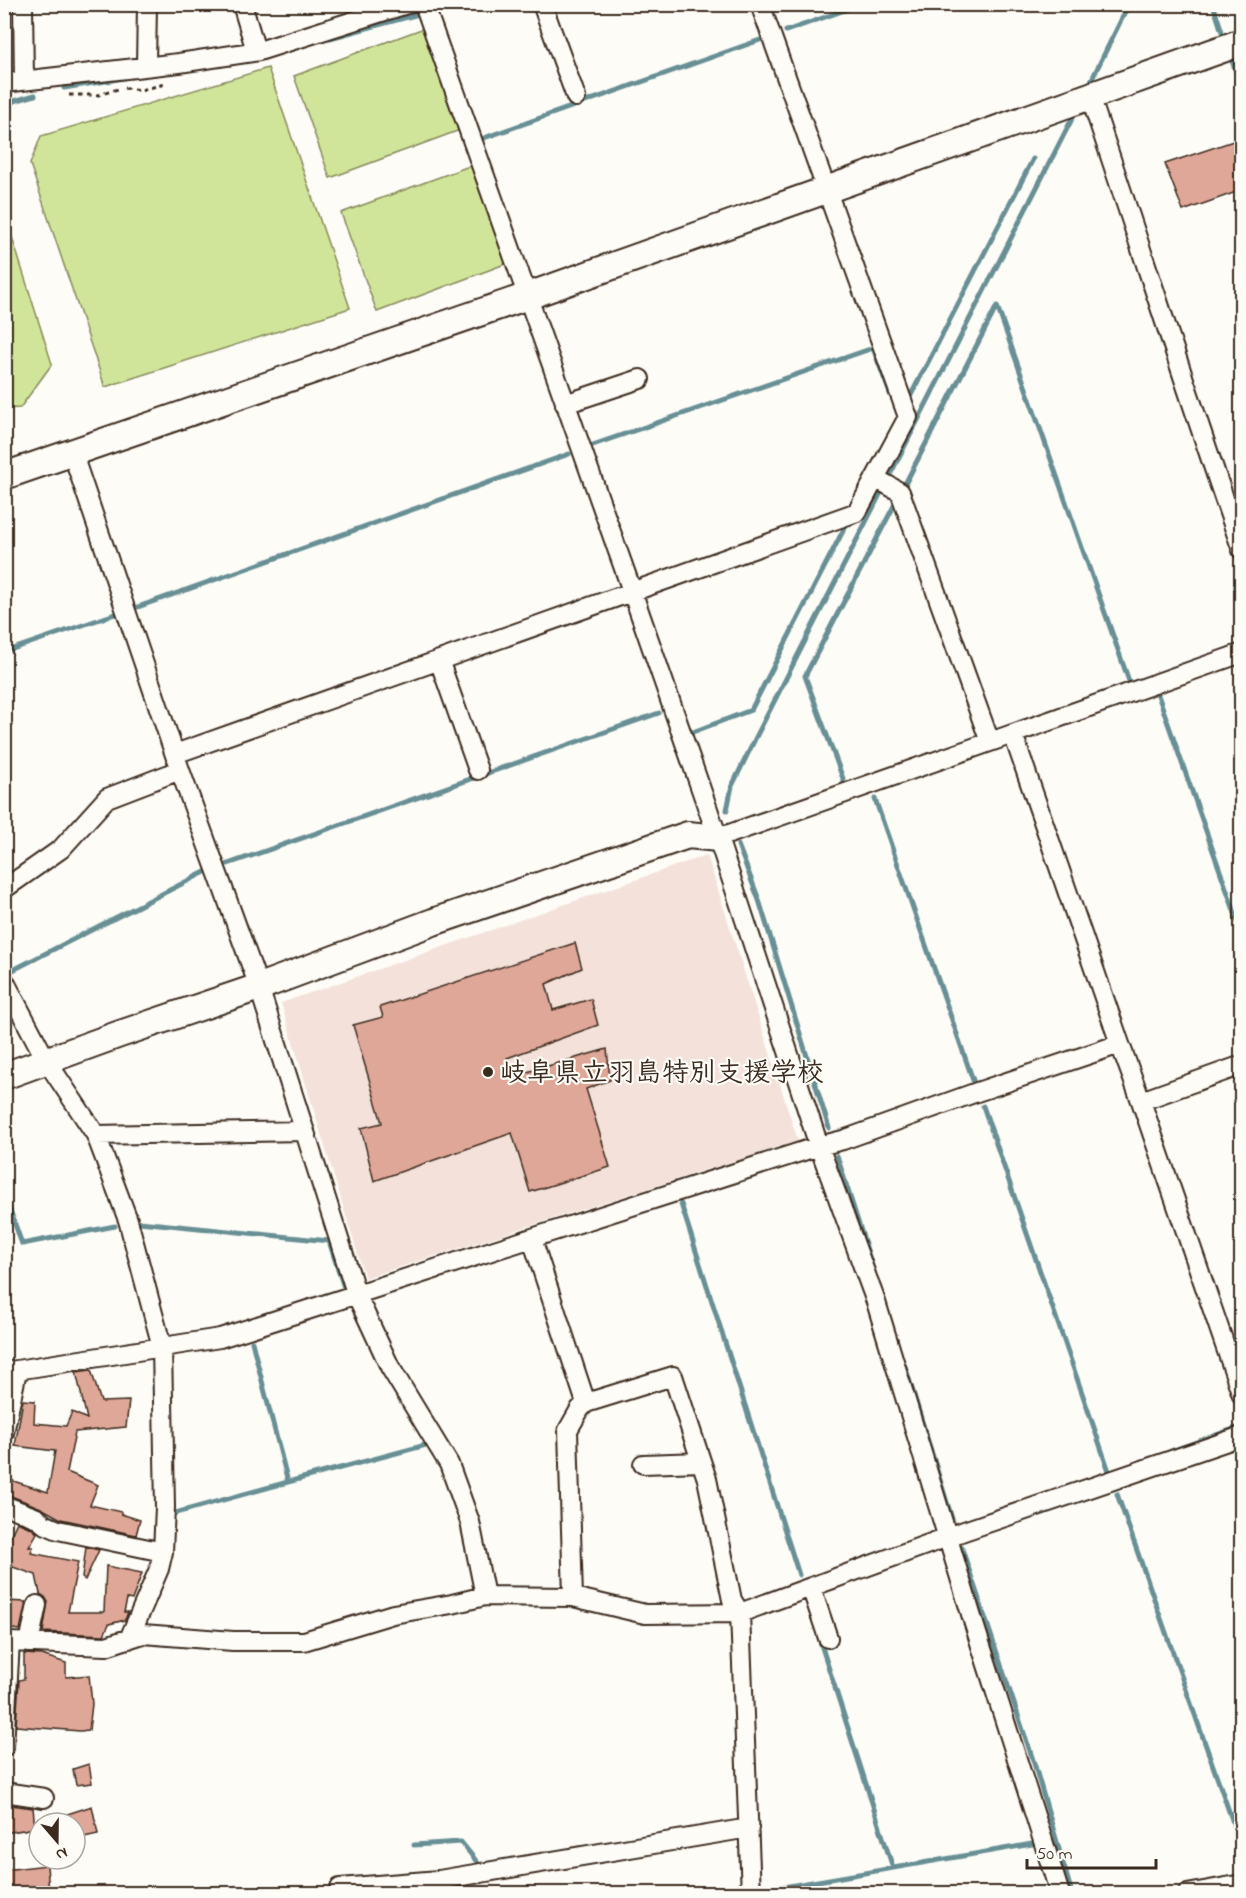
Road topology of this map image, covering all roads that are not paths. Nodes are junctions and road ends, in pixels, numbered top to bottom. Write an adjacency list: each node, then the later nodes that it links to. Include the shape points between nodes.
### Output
1 (23, 4): 11 (street)
2 (147, 4): 10 (street)
3 (242, 4): 9 (street)
4 (407, 4): 9 (street)
5 (424, 4): 16 (street)
6 (542, 4): 13 (street)
7 (760, 4): 15 (street)
8 (1242, 42): 14 (street)
9 (256, 51): 10 (street)
10 (146, 66): 11 (street)
11 (24, 80): 12 (street)
12 (4, 83)
13 (576, 97)
14 (1084, 98): 15 (street); 22 (street, via 1141,247)
15 (826, 190): 16 (street); 21 (street, via 908,417)
16 (528, 296): 18 (street); 19 (street)
17 (640, 379): 18 (street)
18 (565, 404): 23 (street)
19 (72, 452): 20 (street); 28 (street)
20 (4, 476)
21 (883, 483): 23 (street, via 857,512); 27 (street, via 900,492)
22 (1242, 549)
23 (632, 591): 25 (street); 30 (street)
24 (1242, 652): 26 (street)
25 (438, 660): 28 (street); 29 (street)
26 (1013, 734): 27 (street); 34 (street)
27 (990, 742): 30 (street)
28 (178, 762): 31 (street, via 107,798 61,849); 33 (street)
29 (478, 770)
30 (718, 838): 33 (street, via 688,836 433,922); 41 (street)
31 (4, 889)
32 (4, 980): 35 (street)
33 (259, 987): 35 (street); 39 (street)
34 (1120, 1044): 38 (street); 41 (street)
35 (46, 1060): 37 (street); 40 (street)
36 (1242, 1065): 38 (street)
37 (4, 1076)
38 (1142, 1101): 46 (street)
39 (304, 1131): 40 (street); 43 (street)
40 (96, 1136): 44 (street, via 128,1220)
41 (819, 1146): 42 (street); 53 (street, via 876,1302)
42 (532, 1239): 43 (street); 47 (street)
43 (357, 1296): 44 (street, via 220,1338); 56 (street, via 390,1367 449,1464 470,1522)
44 (162, 1347): 45 (street); 54 (street)
45 (11, 1372): 48 (street)
46 (1242, 1395)
47 (586, 1403): 50 (street, via 673,1376); 57 (street, via 568,1430)
48 (4, 1433)
49 (1242, 1436): 53 (street)
50 (701, 1462): 51 (street); 59 (street, via 708,1479 732,1600)
51 (643, 1464)
52 (4, 1505): 54 (street, via 58,1530)
53 (947, 1538): 55 (street); 71 (street)
54 (163, 1552): 61 (street)
55 (811, 1587): 59 (street); 60 (street)
56 (485, 1596): 57 (street); 61 (street, via 393,1614 303,1641 233,1641 143,1634)
57 (573, 1598): 59 (street, via 645,1614)
58 (38, 1605): 62 (street)
59 (740, 1613): 67 (street)
60 (828, 1638)
61 (129, 1639): 62 (street, via 106,1646)
62 (29, 1643): 63 (street, via 10,1642)
63 (5, 1718): 64 (street)
64 (4, 1747)
65 (4, 1792): 66 (street)
66 (44, 1798)
67 (749, 1828): 69 (street, via 439,1880); 70 (street)
68 (1236, 1887): 72 (street)
69 (340, 1888)
70 (751, 1893)
71 (1060, 1893)
72 (1187, 1893)

